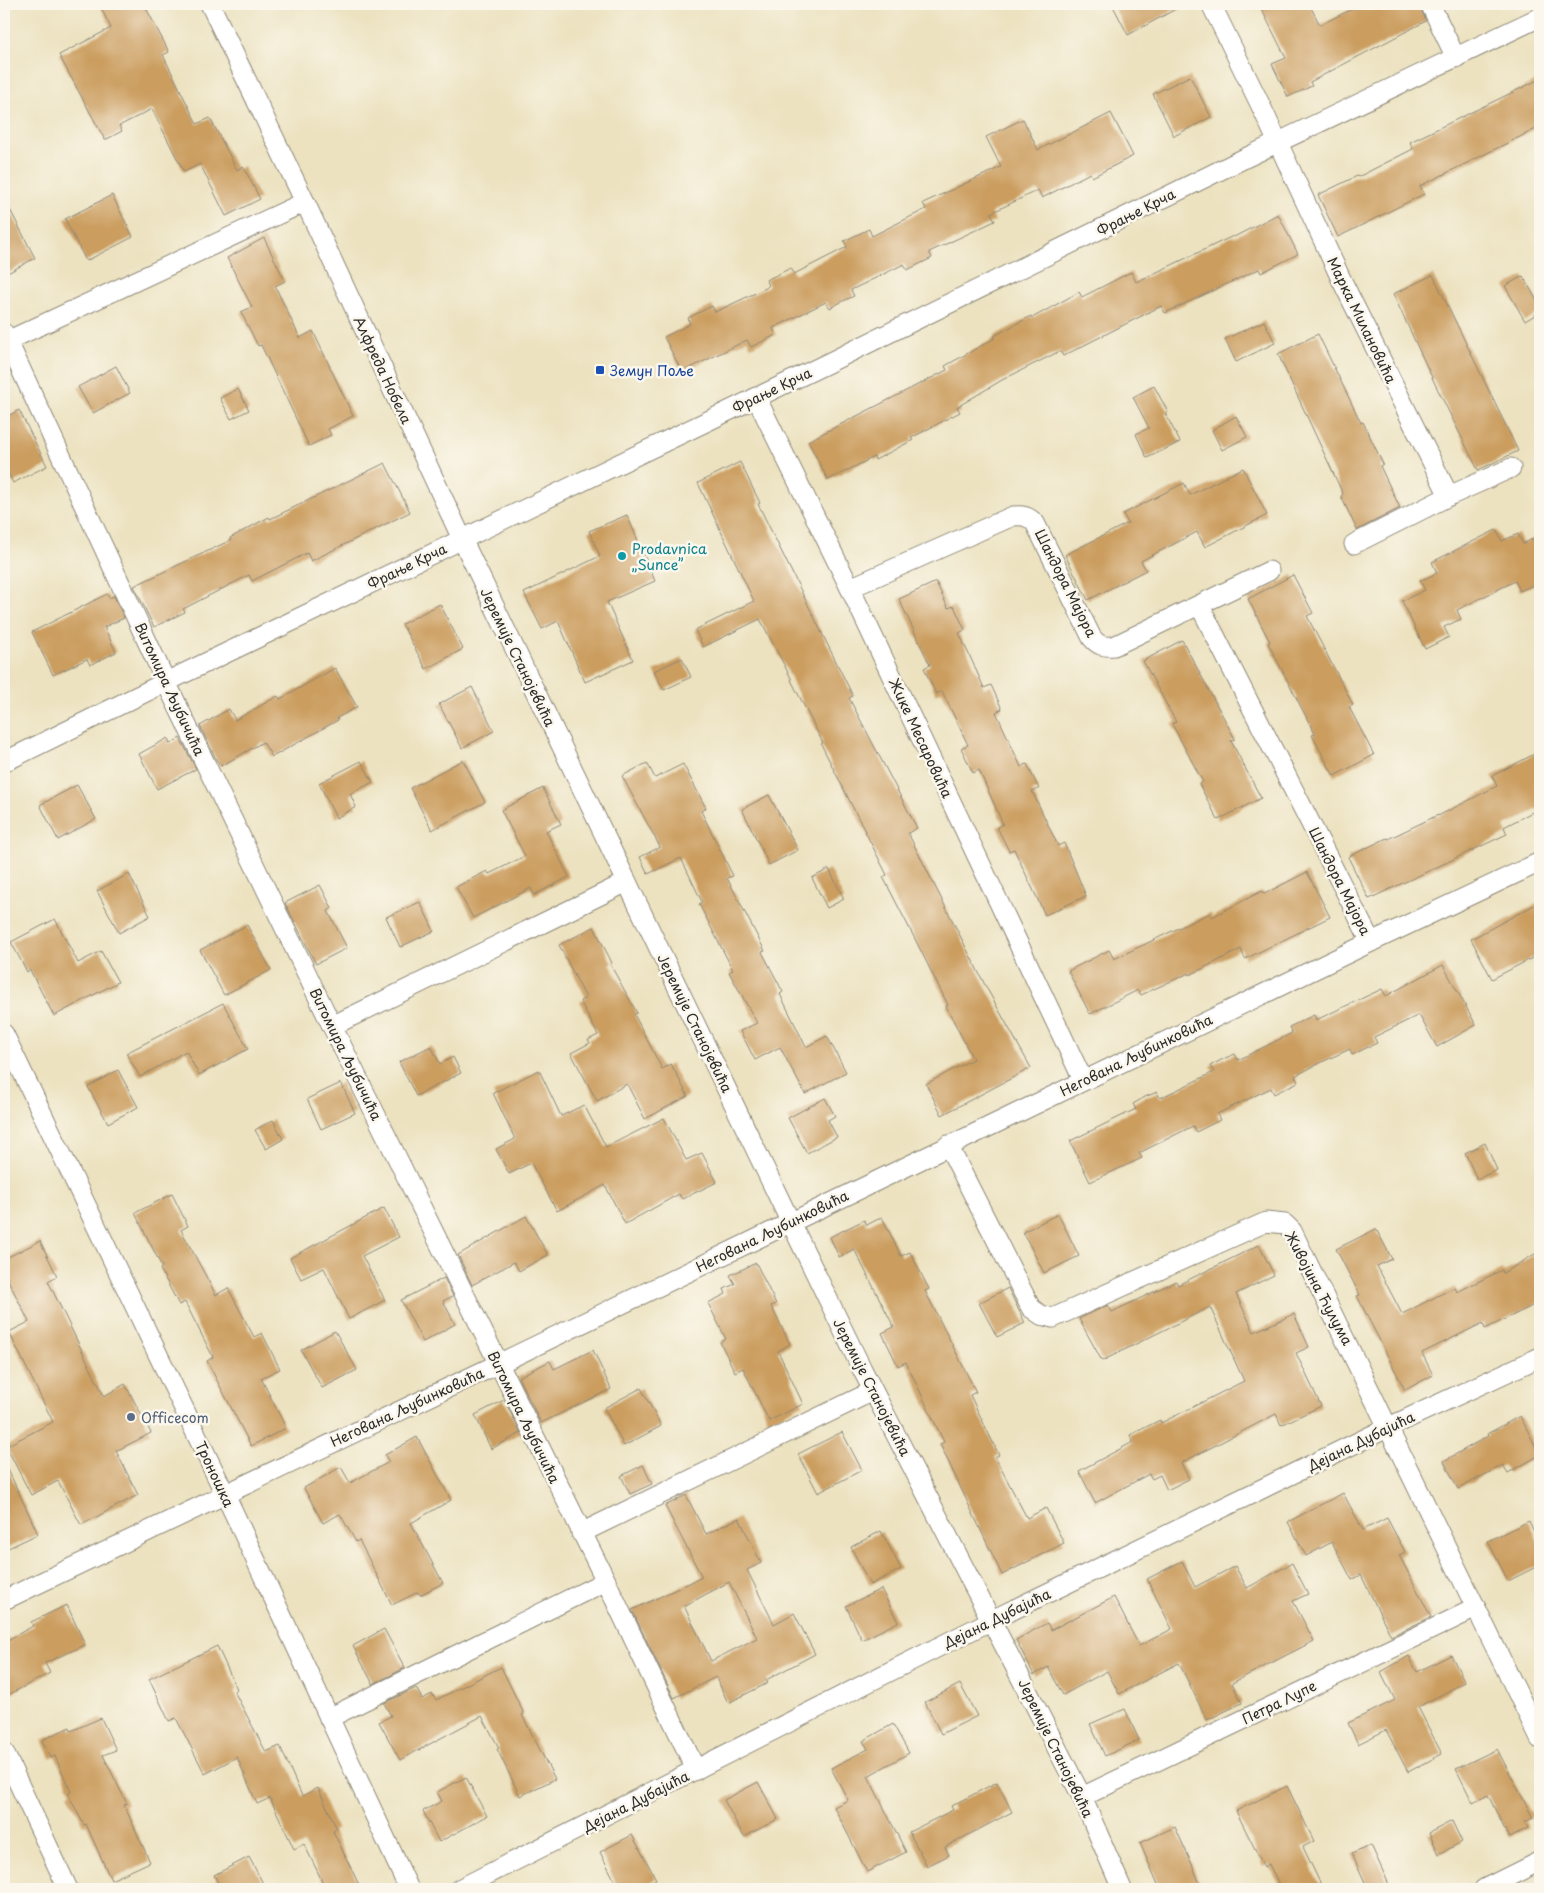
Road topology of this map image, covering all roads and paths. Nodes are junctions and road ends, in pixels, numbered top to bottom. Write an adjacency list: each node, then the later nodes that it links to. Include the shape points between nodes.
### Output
1 (210, 4): 7 (street, Алфреда Нобела)
2 (1211, 4): 6 (street, Марка Милановића)
3 (1430, 4): 5 (street)
4 (1540, 17): 5 (street, Фрање Крча)
5 (1456, 58): 6 (street, Фрање Крча)
6 (1278, 142): 9 (street, Фрање Крча); 11 (street, Марка Милановића)
7 (305, 202): 8 (street); 12 (street, Алфреда Нобела)
8 (6, 337): 17 (street, Витомира Љубичића)
9 (756, 397): 12 (street, Фрање Крча); 15 (street, Жике Месаровића)
10 (1511, 468): 11 (street)
11 (1449, 496): 13 (street)
12 (462, 539): 17 (street, Фрање Крча); 20 (street, Јеремије Станојевића)
13 (1354, 544)
14 (1269, 571): 16 (street, Шандора Мајора)
15 (850, 588): 16 (street, Шандора Мајора, via 1013,516 1023,515 1035,523 1097,644 1114,646); 24 (street, Жике Месаровића)
16 (1200, 606): 21 (street, Шандора Мајора)
17 (166, 682): 18 (street, Фрање Крча); 22 (street, Витомира Љубичића)
18 (4, 762)
19 (1540, 862): 21 (street, Негована Љубинковића)
20 (627, 882): 22 (street); 26 (street, Јеремије Станојевића)
21 (1371, 942): 24 (street, Негована Љубинковића)
22 (332, 1026): 28 (street, Витомира Љубичића)
23 (4, 1034): 31 (street, Троношка)
24 (1083, 1080): 25 (street, Негована Љубинковића)
25 (948, 1145): 26 (street, Негована Љубинковића); 30 (street, Живојина Ћулума, via 1031,1308 1053,1318 1266,1222 1285,1224 1292,1231)
26 (791, 1223): 28 (street, Негована Љубинковића); 29 (street, Јеремије Станојевића)
27 (1540, 1357): 30 (street, Дејана Дубајића)
28 (498, 1364): 31 (street, Негована Љубинковића); 32 (street, Витомира Љубичића)
29 (874, 1391): 32 (street); 36 (street, Јеремије Станојевића)
30 (1389, 1427): 35 (street, Живојина Ћулума); 36 (street, Дејана Дубајића)
31 (224, 1494): 34 (street, Негована Љубинковића); 37 (street, Троношка)
32 (581, 1533): 33 (street, Витомира Љубичића)
33 (606, 1581): 37 (street); 40 (street, Витомира Љубичића)
34 (4, 1600)
35 (1476, 1608): 38 (street, Живојина Ћулума); 41 (street, Петра Лупе)
36 (992, 1620): 40 (street, Дејана Дубајића); 41 (street, Јеремије Станојевића)
37 (329, 1718): 44 (street, Троношка)
38 (1540, 1739)
39 (4, 1752): 43 (street)
40 (696, 1770): 45 (street, Дејана Дубајића)
41 (1082, 1797): 46 (street, Јеремије Станојевића)
42 (1540, 1861): 47 (street)
43 (68, 1889)
44 (409, 1889)
45 (459, 1889)
46 (1122, 1889)
47 (1484, 1889)

